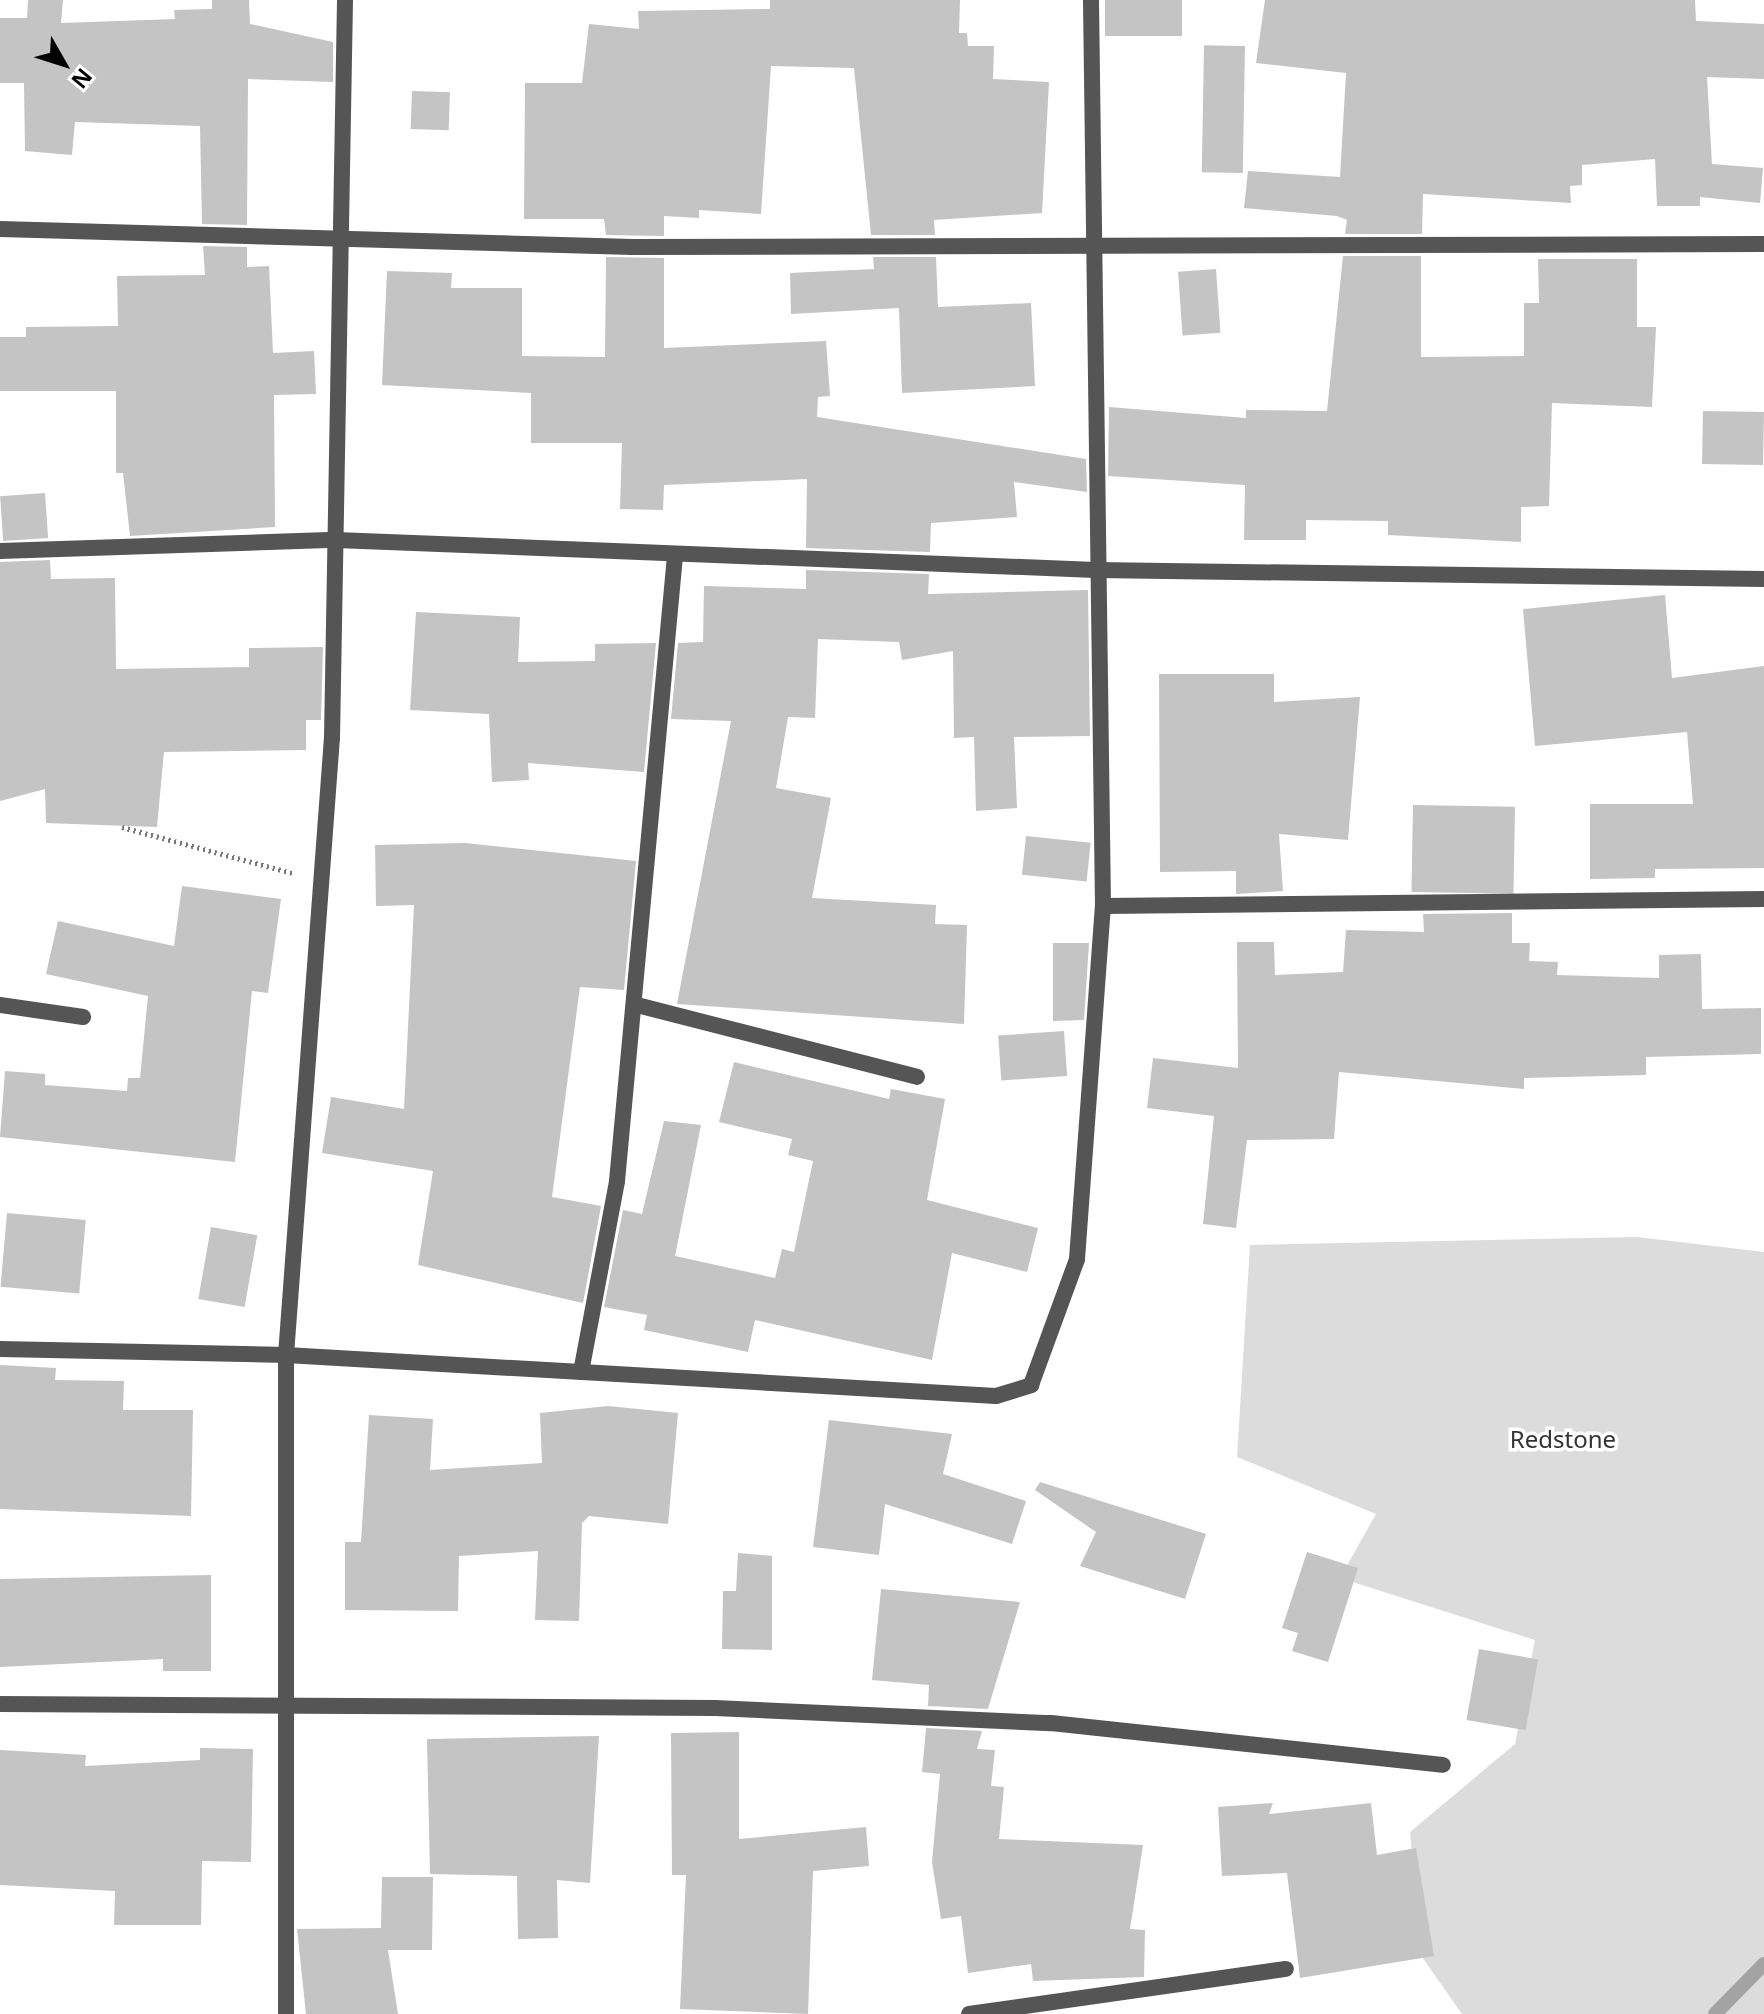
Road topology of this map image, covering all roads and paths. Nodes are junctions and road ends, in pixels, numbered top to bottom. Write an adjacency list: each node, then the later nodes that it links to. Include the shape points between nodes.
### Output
1 (345, 0): 4 (street)
2 (1091, 0): 6 (street)
3 (0, 229): 4 (street)
4 (344, 238): 6 (street); 7 (street)
5 (1764, 244): 6 (street)
6 (1090, 248): 10 (street)
7 (336, 540): 8 (street); 9 (street); 13 (street)
8 (0, 551)
9 (675, 556): 10 (street); 17 (street)
10 (1095, 570): 11 (street); 15 (street)
11 (1764, 579)
12 (122, 827): 13 (path)
13 (325, 881): 21 (street)
14 (1764, 899): 15 (street)
15 (1103, 906): 22 (street, via 1077,1259 1031,1385 996,1396)
16 (0, 1005): 18 (street)
17 (637, 1005): 19 (street); 22 (street, via 617,1181)
18 (83, 1017)
19 (917, 1077)
20 (0, 1349): 21 (street)
21 (286, 1355): 22 (street); 24 (street)
22 (581, 1372)
23 (0, 1704): 24 (street)
24 (283, 1706): 25 (street, via 715,1708 1036,1722); 27 (street)
25 (1443, 1765)
26 (1286, 1969): 28 (street)
27 (286, 2014)
28 (969, 2014)

